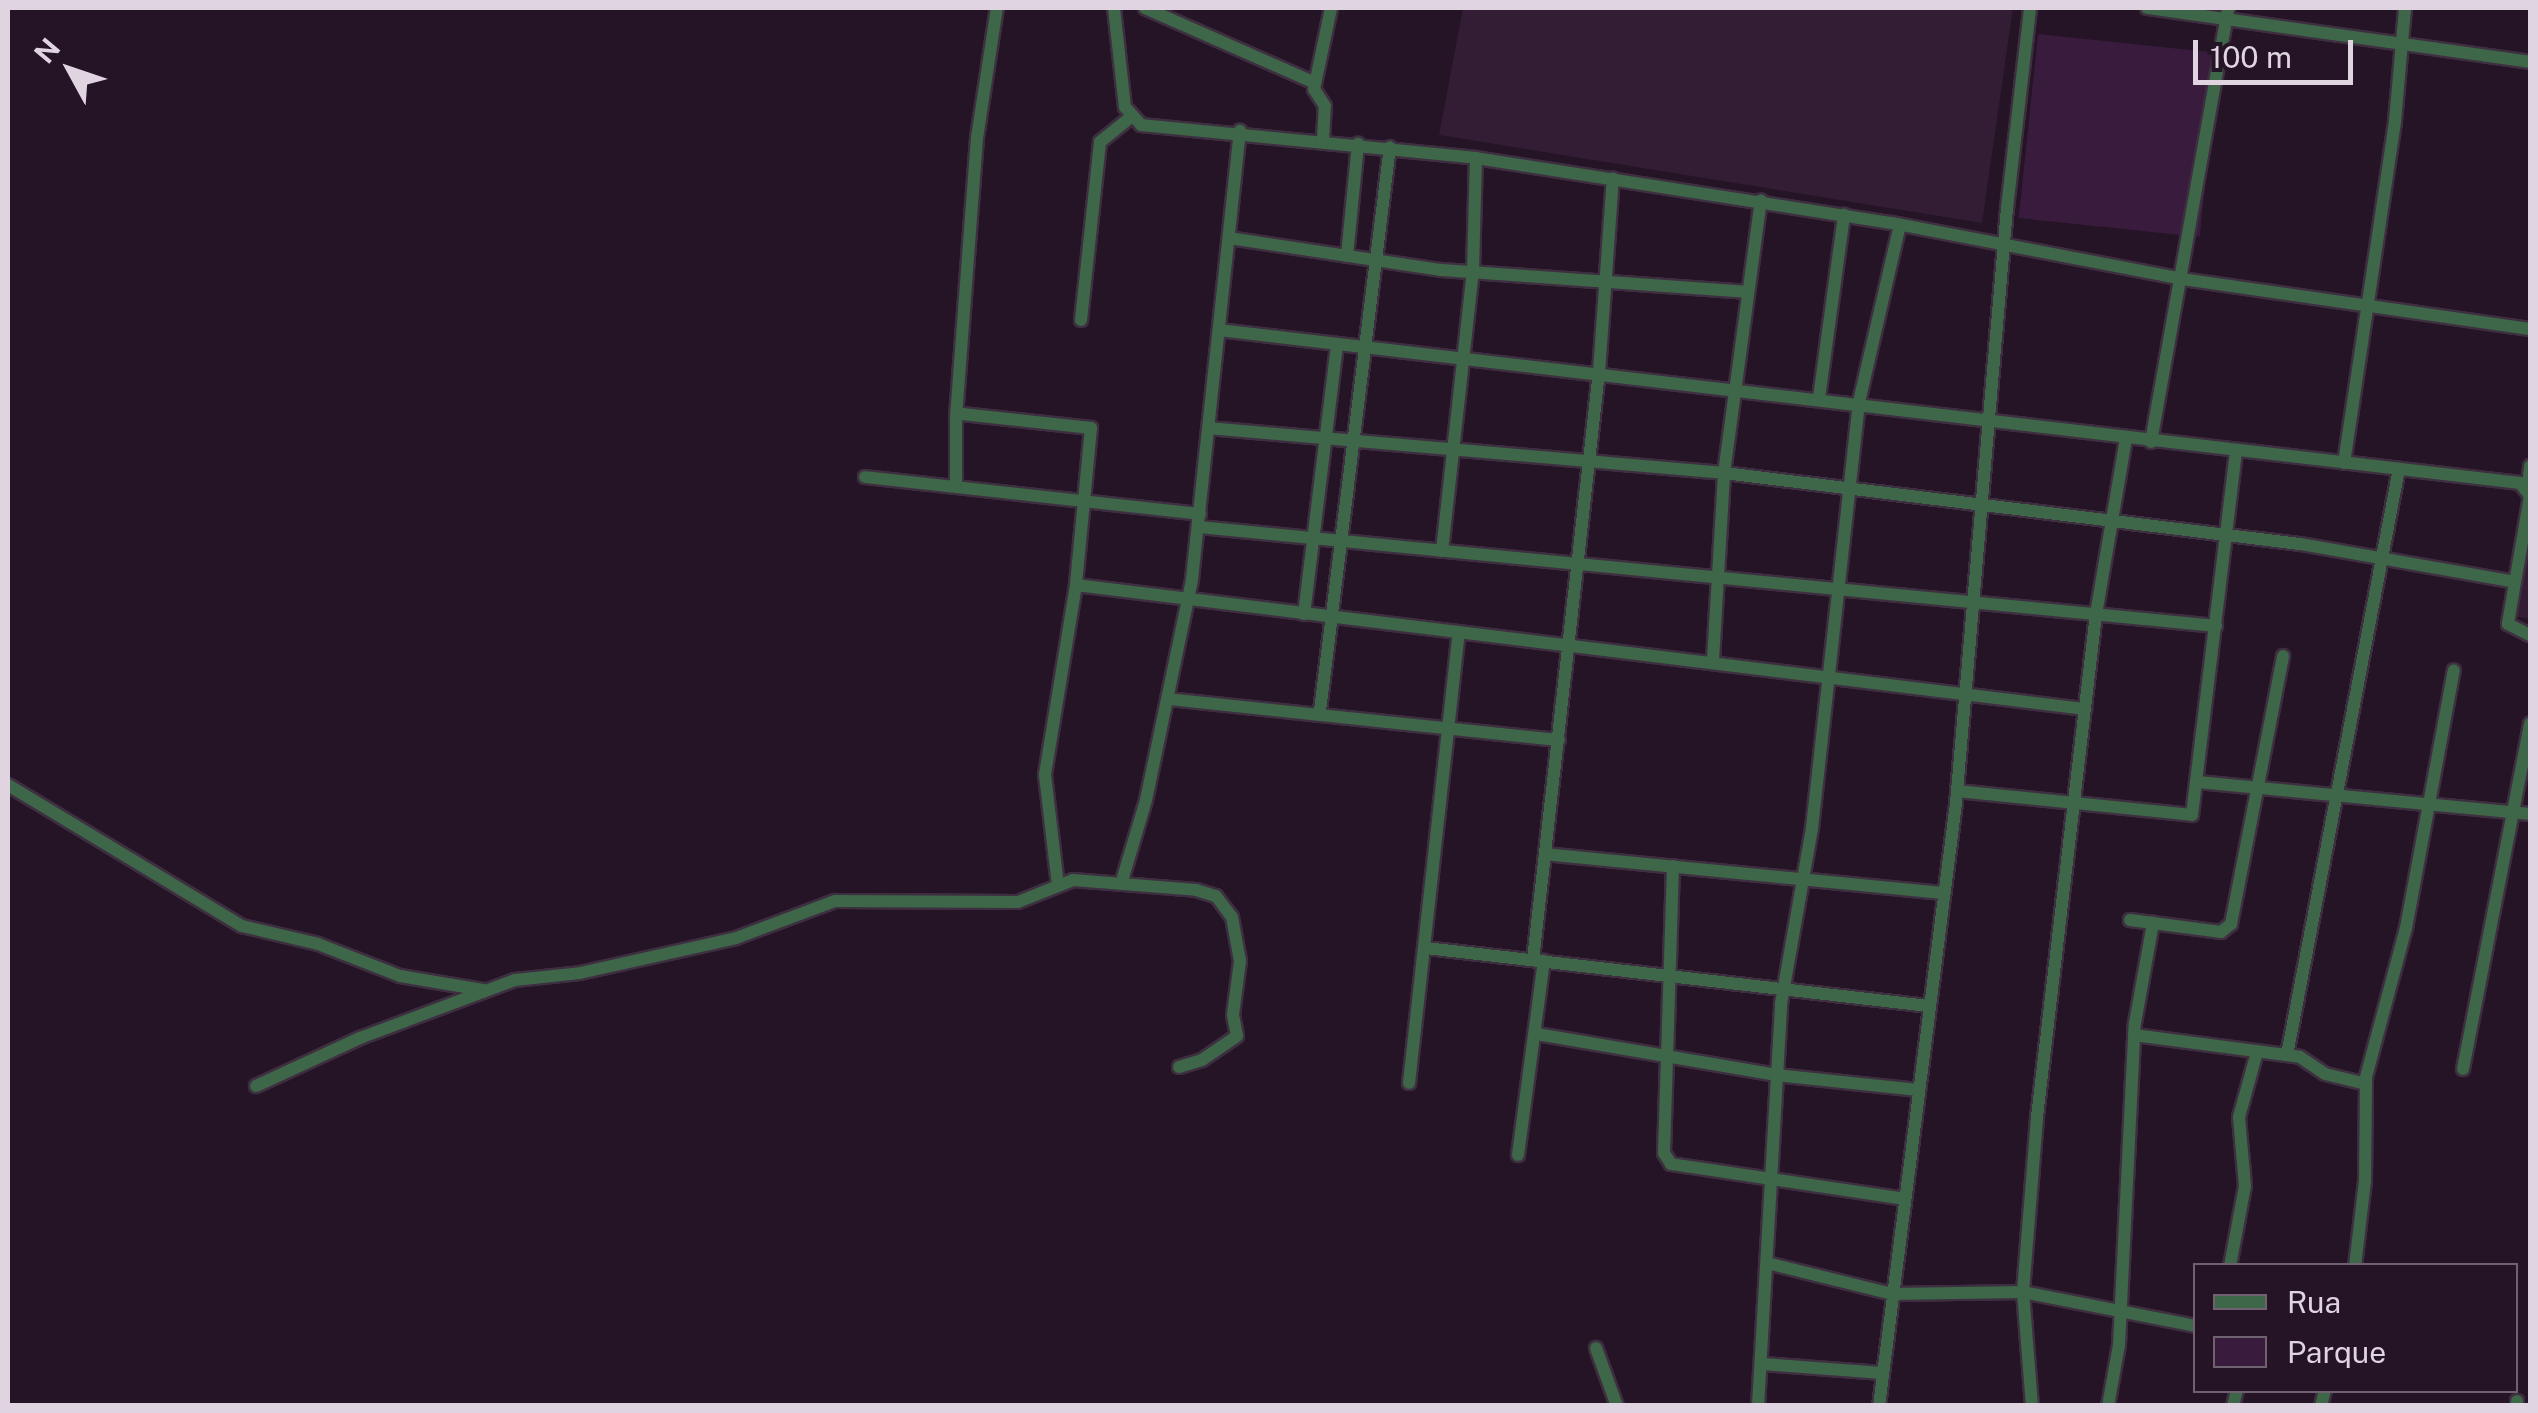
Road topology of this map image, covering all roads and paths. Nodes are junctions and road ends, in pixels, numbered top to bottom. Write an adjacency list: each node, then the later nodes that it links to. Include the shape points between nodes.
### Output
1 (997, 8): 41 (street, via 977,138)
2 (1114, 8): 12 (street)
3 (1146, 8): 11 (street)
4 (1332, 8): 11 (street)
5 (2030, 8): 23 (street)
6 (2148, 8): 8 (street)
7 (2405, 8): 9 (street)
8 (2228, 13): 9 (street); 27 (street)
9 (2400, 44): 10 (street); 30 (street, via 2393,140)
10 (2530, 62)
11 (1315, 83): 14 (street, via 1326,106)
12 (1130, 118): 13 (street); 31 (street, via 1100,142)
13 (1240, 131): 14 (street); 22 (street)
14 (1322, 140): 15 (street)
15 (1358, 144): 16 (street); 24 (street)
16 (1390, 147): 17 (street); 25 (street)
17 (1476, 158): 18 (street); 26 (street)
18 (1612, 179): 19 (street); 28 (street)
19 (1761, 202): 20 (street); 29 (street)
20 (1844, 215): 21 (street); 39 (street)
21 (1900, 225): 23 (street); 40 (street)
22 (1229, 238): 24 (street); 33 (street)
23 (2005, 250): 27 (street); 42 (street)
24 (1347, 256): 25 (street)
25 (1374, 260): 26 (street); 35 (street)
26 (1473, 270): 28 (street); 36 (street)
27 (2182, 279): 30 (street); 47 (street)
28 (1605, 281): 29 (street); 37 (street)
29 (1746, 292): 38 (street)
30 (2365, 305): 32 (street); 51 (street)
31 (1081, 320)
32 (2530, 329)
33 (1220, 330): 34 (street); 43 (street)
34 (1337, 344): 35 (street); 44 (street)
35 (1362, 346): 36 (street); 45 (street)
36 (1464, 358): 37 (street); 48 (street)
37 (1598, 372): 38 (street); 50 (street)
38 (1734, 390): 39 (street); 54 (street)
39 (1819, 398): 40 (street)
40 (1859, 402): 42 (street); 58 (street)
41 (956, 418): 56 (street); 59 (street, via 968,412 1091,428)
42 (1990, 423): 46 (street); 60 (street)
43 (1208, 428): 44 (street); 61 (street)
44 (1326, 438): 45 (street); 64 (street)
45 (1354, 440): 48 (street); 65 (street)
46 (2126, 440): 47 (street); 62 (street)
47 (2151, 442): 49 (street)
48 (1454, 449): 50 (street); 66 (street)
49 (2236, 451): 51 (street); 63 (street)
50 (1586, 461): 54 (street); 68 (street)
51 (2344, 463): 53 (street)
52 (2530, 466): 57 (street)
53 (2399, 469): 57 (street); 67 (street)
54 (1724, 473): 58 (street); 69 (street)
55 (864, 477): 56 (street)
56 (956, 482): 59 (street)
57 (2528, 486): 70 (street)
58 (1848, 491): 60 (street); 72 (street)
59 (1083, 497): 61 (street); 71 (street)
60 (1983, 504): 62 (street); 74 (street)
61 (1200, 520): 64 (street); 73 (street)
62 (2112, 520): 63 (street); 76 (street)
63 (2226, 536): 67 (street); 78 (street)
64 (1314, 538): 65 (street); 75 (street)
65 (1343, 542): 66 (street); 77 (street)
66 (1442, 551): 68 (street)
67 (2386, 557): 70 (street); 97 (street)
68 (1576, 565): 69 (street); 81 (street)
69 (1715, 579): 72 (street); 83 (street)
70 (2515, 582): 80 (street, via 2508,624)
71 (1076, 585): 73 (street); 106 (street, via 1045,775)
72 (1834, 593): 74 (street); 85 (street)
73 (1188, 597): 75 (street); 87 (street)
74 (1974, 604): 76 (street); 86 (street)
75 (1304, 614): 77 (street)
76 (2096, 614): 78 (street); 88 (street)
77 (1332, 618): 79 (street); 89 (street)
78 (2216, 626): 93 (street)
79 (1460, 634): 81 (street); 91 (street)
80 (2530, 635)
81 (1570, 646): 83 (street); 92 (street)
82 (2283, 656): 95 (street)
83 (1713, 660): 85 (street)
84 (2454, 670): 98 (street)
85 (1828, 677): 86 (street); 104 (street)
86 (1964, 695): 88 (street); 96 (street)
87 (1168, 699): 89 (street); 105 (street)
88 (2085, 709): 99 (street)
89 (1320, 711): 91 (street)
90 (2530, 723): 100 (street)
91 (1445, 729): 92 (street); 110 (street)
92 (1559, 740): 102 (street)
93 (2198, 782): 95 (street); 99 (street, via 2195,810 2187,818)
94 (8, 784): 113 (street, via 242,926 318,944 400,976)
95 (2256, 788): 97 (street); 109 (street, via 2227,930)
96 (1957, 790): 99 (street); 107 (street)
97 (2340, 796): 98 (street); 119 (street)
98 (2428, 801): 100 (street); 125 (street, via 2406,928)
99 (2076, 805): 134 (street)
100 (2512, 812): 101 (street); 122 (street)
101 (2530, 814)
102 (1545, 854): 103 (street); 111 (street)
103 (1673, 866): 104 (street); 112 (street)
104 (1803, 879): 107 (street); 114 (street)
105 (1122, 884): 106 (street); 121 (street, via 1216,896 1232,917 1240,961 1232,1015 1237,1036)
106 (1058, 885): 113 (street, via 1018,902 835,902 736,938)
107 (1944, 892): 115 (street)
108 (2130, 920): 109 (street)
109 (2154, 923): 117 (street)
110 (1426, 948): 111 (street); 124 (street)
111 (1538, 960): 112 (street); 116 (street)
112 (1671, 976): 114 (street); 120 (street)
113 (483, 990): 126 (street)
114 (1783, 991): 115 (street); 123 (street)
115 (1929, 1006): 127 (street)
116 (1538, 1034): 120 (street); 128 (street)
117 (2134, 1035): 118 (street); 136 (street)
118 (2257, 1052): 119 (street); 131 (street, via 2239,1118 2245,1186)
119 (2287, 1054): 125 (street)
120 (1669, 1055): 123 (street); 129 (street, via 1664,1153 1671,1164)
121 (1178, 1067)
122 (2463, 1069)
123 (1776, 1074): 127 (street); 129 (street)
124 (1409, 1083)
125 (2366, 1084): 132 (street)
126 (256, 1086)
127 (1918, 1090): 130 (street)
128 (1518, 1155)
129 (1772, 1183): 130 (street); 133 (street)
130 (1904, 1199): 135 (street)
131 (2231, 1263)
132 (2355, 1263)
133 (1767, 1264): 135 (street); 139 (street)
134 (2023, 1292): 135 (street); 136 (street); 144 (street)
135 (1892, 1294): 140 (street)
136 (2122, 1309): 137 (street); 145 (street)
137 (2193, 1325)
138 (1596, 1348): 141 (street)
139 (1762, 1364): 140 (street); 142 (street)
140 (1883, 1373): 143 (street)
141 (1617, 1406)
142 (1758, 1406)
143 (1879, 1406)
144 (2032, 1406)
145 (2108, 1406)

